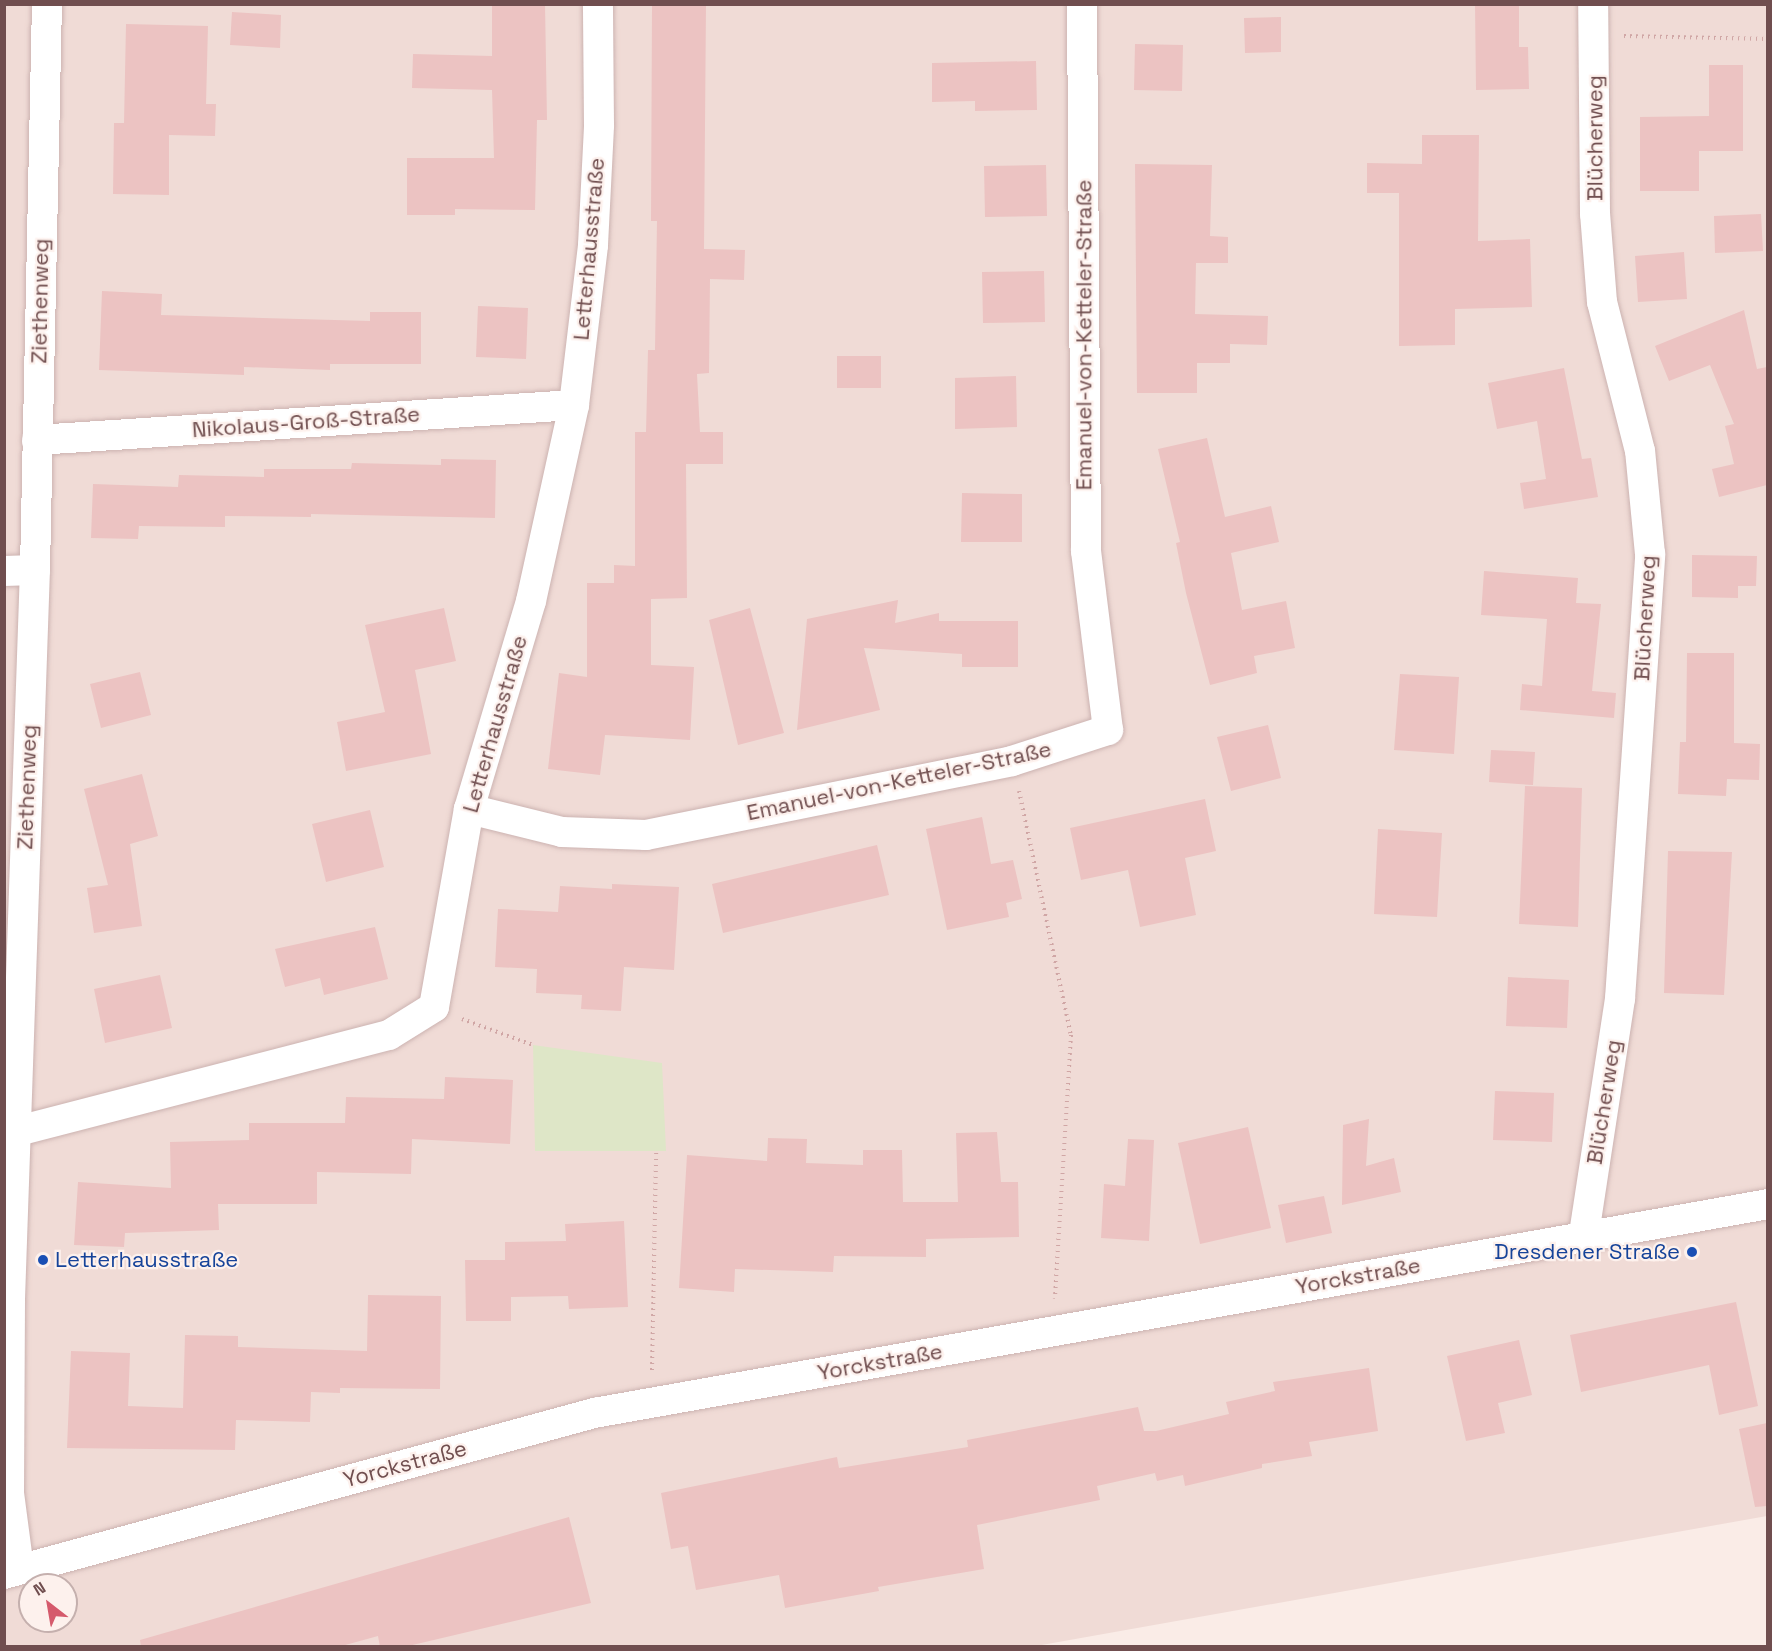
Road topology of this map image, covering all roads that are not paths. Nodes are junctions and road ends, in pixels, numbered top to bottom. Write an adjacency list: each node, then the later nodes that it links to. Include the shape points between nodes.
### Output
1 (47, 4): 6 (street, Ziethenweg)
2 (598, 4): 5 (street, Letterhausstraße, via 599,125 593,245)
3 (1082, 4): 9 (street, Emanuel-von-Ketteler-Straße, via 1086,551 1108,730 1012,760 646,835 562,832)
4 (1593, 4): 12 (street, Blücherweg, via 1595,214 1602,302 1640,451 1650,554 1620,999)
5 (574, 405): 6 (street, Nikolaus-Groß-Straße); 9 (street, Letterhausstraße, via 531,601)
6 (37, 440): 7 (street, Ziethenweg)
7 (35, 570): 8 (street); 10 (street, Ziethenweg)
8 (4, 571)
9 (469, 809): 10 (street, Letterhausstraße, via 434,1006 389,1035)
10 (14, 1132): 13 (street, Ziethenweg, via 9,1493)
11 (1767, 1204): 12 (street, Yorckstraße)
12 (1584, 1234): 13 (street, Yorckstraße, via 594,1413)
13 (12, 1572)

